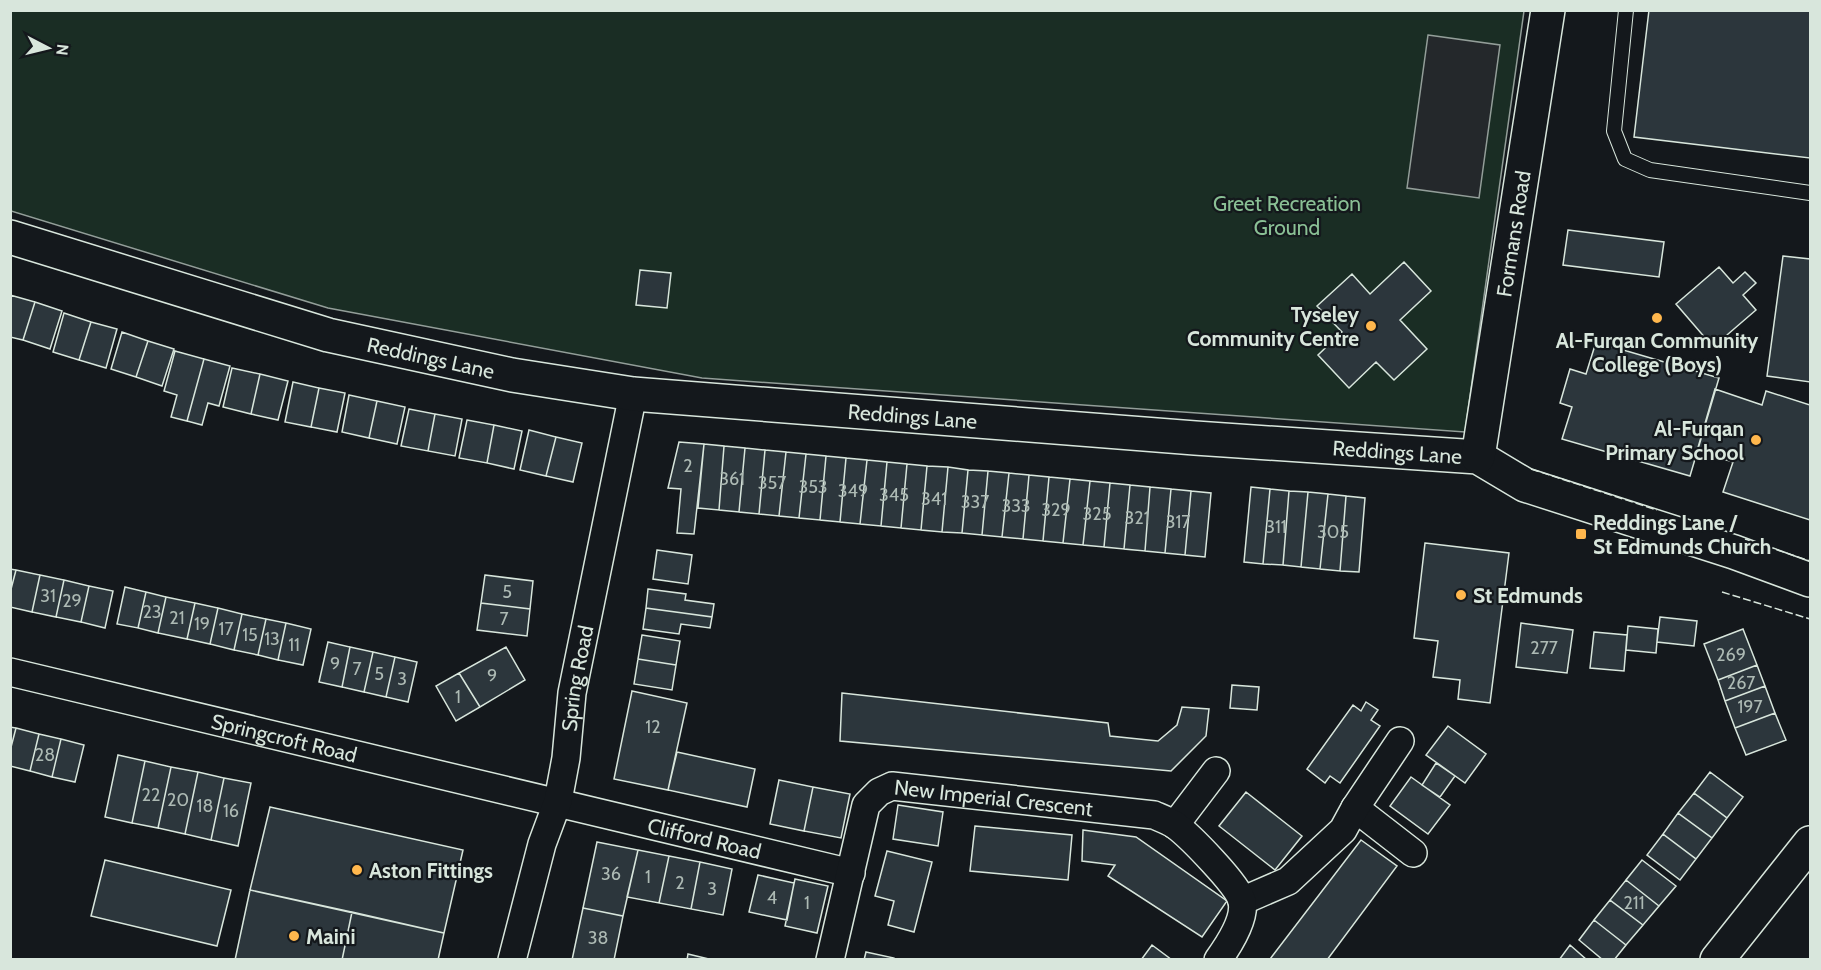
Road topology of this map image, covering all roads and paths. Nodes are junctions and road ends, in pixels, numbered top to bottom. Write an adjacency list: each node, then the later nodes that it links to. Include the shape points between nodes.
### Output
1 (1548, 10): 6 (street, Formans Road)
2 (1626, 10): 3 (lane, via 1614,132 1624,159 1650,170)
3 (1810, 193)
4 (10, 237): 5 (street, Reddings Lane, via 328,335 512,375)
5 (633, 394): 6 (street, Reddings Lane); 11 (street, Spring Road, via 572,693)
6 (1478, 457): 7 (street, Reddings Lane, via 1525,485)
7 (1810, 580)
8 (10, 672): 11 (street, Springcroft Road)
9 (1400, 741): 12 (street)
10 (1216, 771): 13 (street)
11 (558, 801): 16 (street, Clifford Road); 18 (street, Spring Road, via 542,844)
12 (1355, 808): 15 (street); 17 (street, via 1343,830 1288,881)
13 (1175, 825): 16 (street, New Imperial Crescent, via 1154,815 892,786 866,805); 17 (street, New Imperial Crescent, via 1227,876)
14 (1810, 843): 21 (street)
15 (1413, 853)
16 (851, 873): 19 (street, New Imperial Crescent)
17 (1242, 902): 20 (street, via 1239,923)
18 (512, 960)
19 (830, 960)
20 (1218, 960)
21 (1716, 960)

